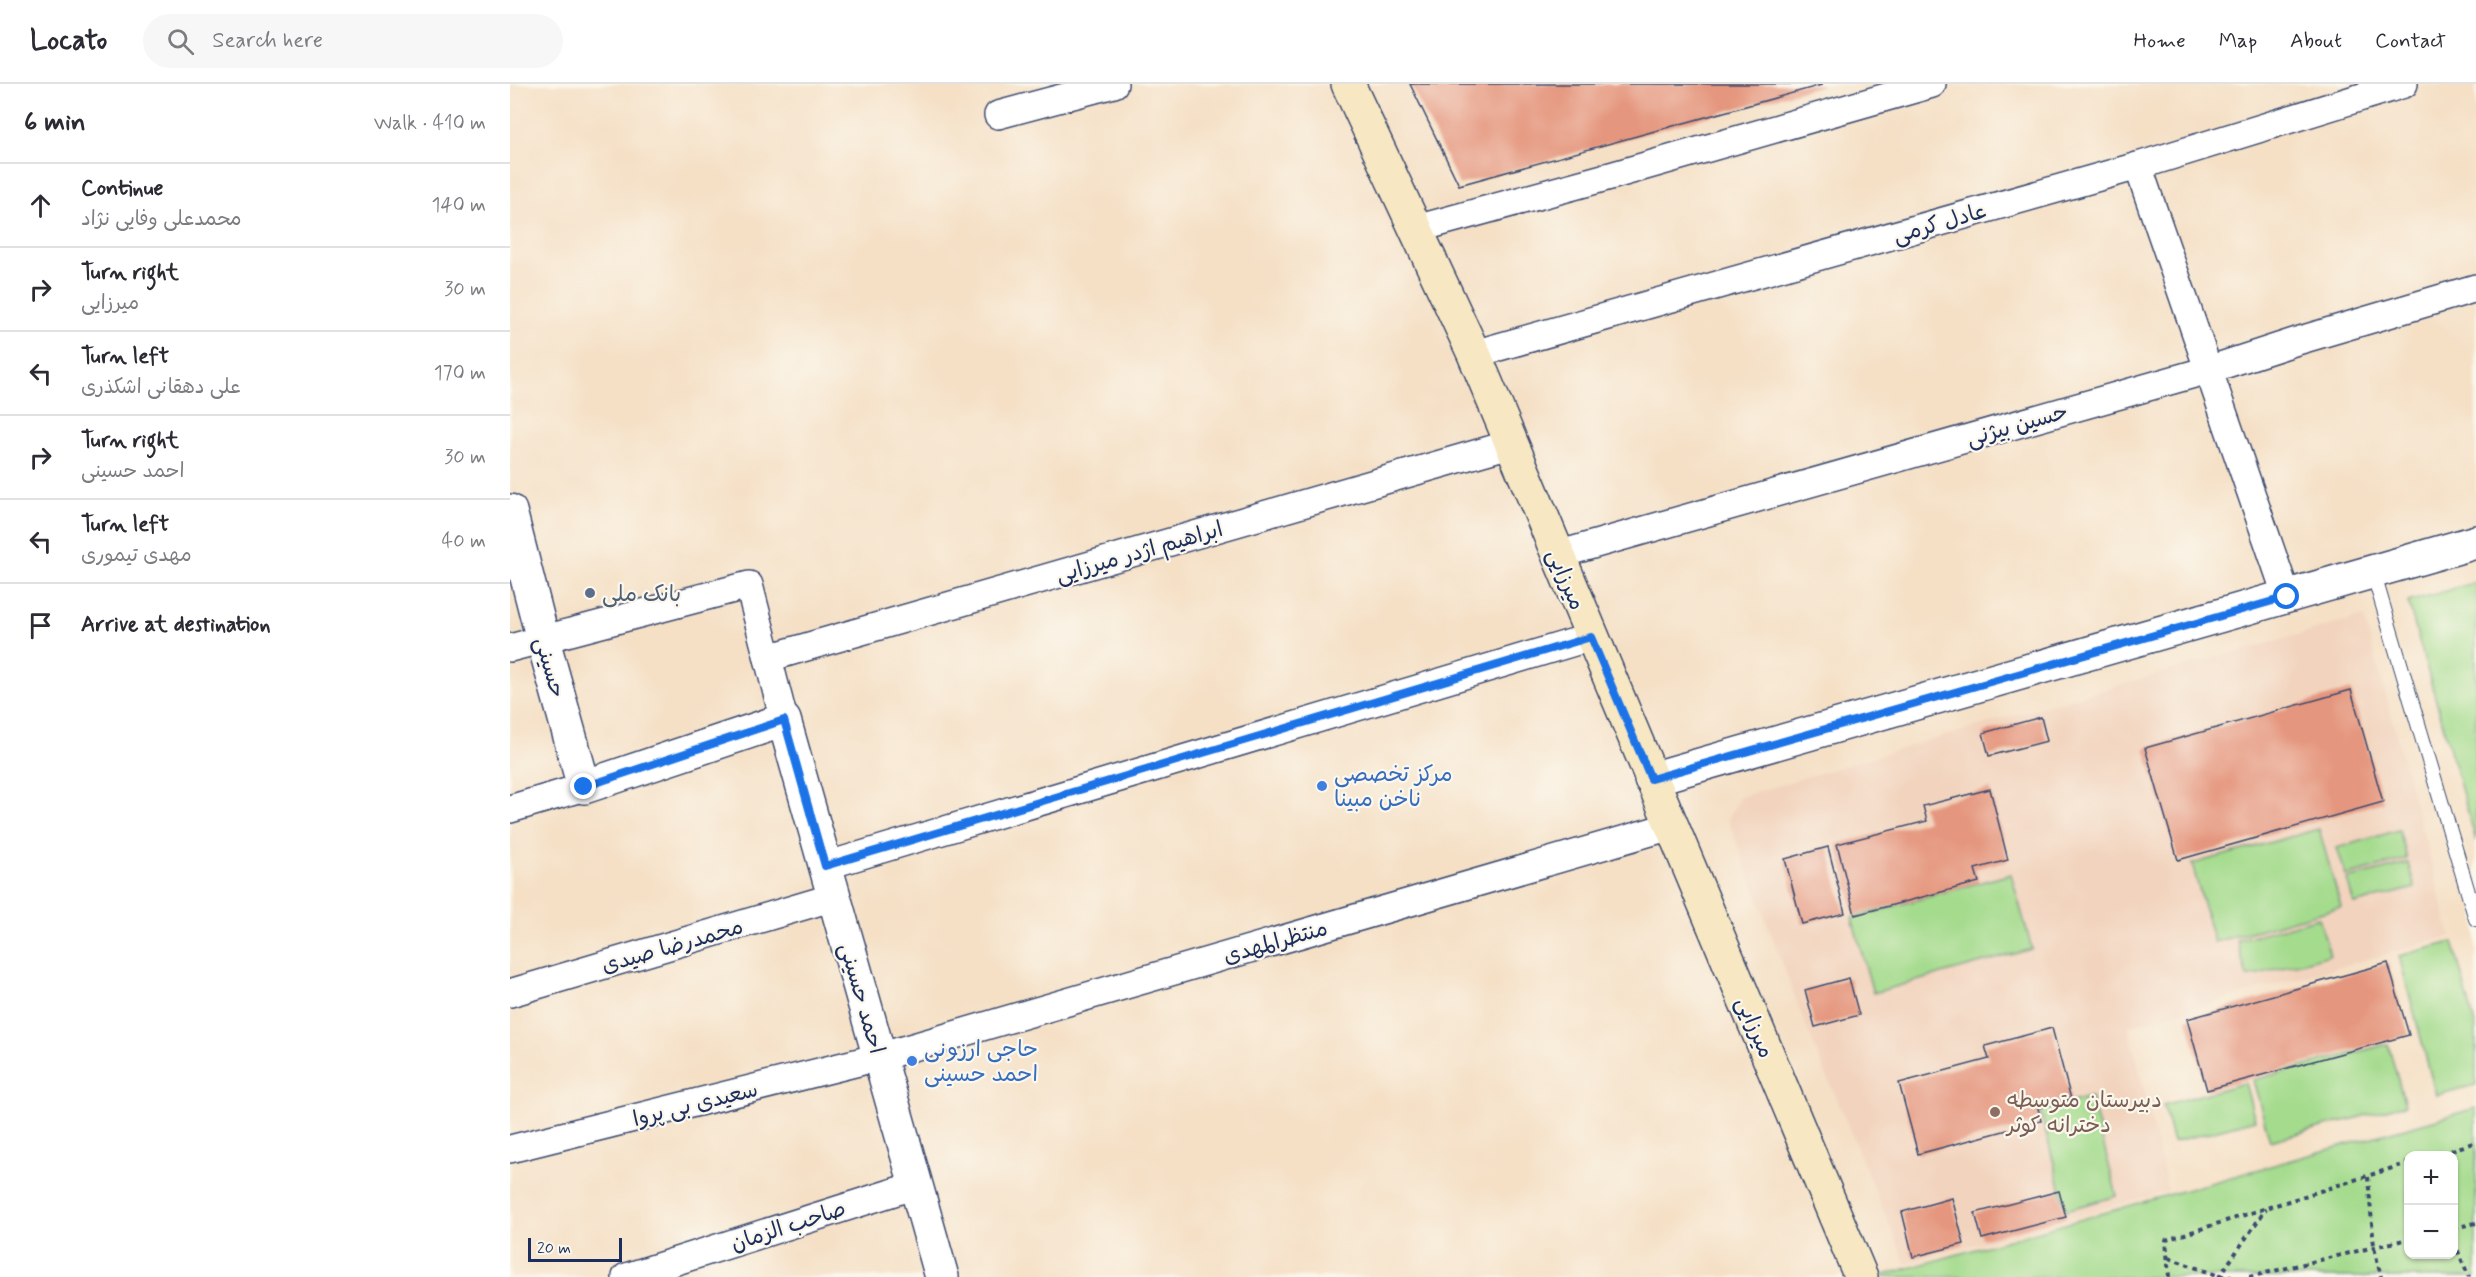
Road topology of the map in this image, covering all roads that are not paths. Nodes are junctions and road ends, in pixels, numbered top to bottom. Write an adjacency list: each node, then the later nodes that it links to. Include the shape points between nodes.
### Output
1 (1114, 84): 5 (street)
2 (1348, 84): 7 (main road, میرزایی)
3 (1932, 84): 7 (street)
4 (2404, 84): 6 (street, عادل کرمی)
5 (998, 115)
6 (2138, 166): 9 (street, عادل کرمی); 10 (street)
7 (1416, 229): 9 (main road, میرزایی)
8 (2476, 288): 10 (street, حسین بیژنی)
9 (1474, 354): 11 (main road, میرزایی)
10 (2208, 370): 14 (street, حسین بیژنی); 16 (street)
11 (1510, 444): 14 (main road, میرزایی); 20 (street, ابراهیم اژدر میرزایی)
12 (510, 511): 18 (street, حسینی)
13 (2476, 543): 15 (street)
14 (1557, 555): 17 (main road, میرزایی)
15 (2373, 572): 16 (street); 28 (lane)
16 (2287, 597): 22 (street)
17 (1591, 637): 22 (main road, میرزایی); 26 (street)
18 (543, 640): 19 (street); 20 (street, via 749,585); 23 (street, حسینی)
19 (510, 648)
20 (768, 658): 21 (street)
21 (784, 720): 23 (street); 26 (street, احمد حسینی)
22 (1651, 779): 25 (main road, میرزایی)
23 (584, 787): 24 (street)
24 (510, 809)
25 (1671, 826): 30 (street, منتظرالمهدی); 35 (main road, میرزایی)
26 (825, 866): 27 (street, احمد حسینی)
27 (834, 897): 29 (street, محمدرضا صیدی); 30 (street, احمد حسینی)
28 (2476, 919)
29 (510, 993)
30 (879, 1057): 31 (street, سعیدی بی پروا); 32 (street, احمد حسینی)
31 (510, 1149)
32 (916, 1185): 33 (street, صاحب الزمان); 34 (street, احمد حسینی)
33 (626, 1277)
34 (942, 1277)
35 (1861, 1277)

